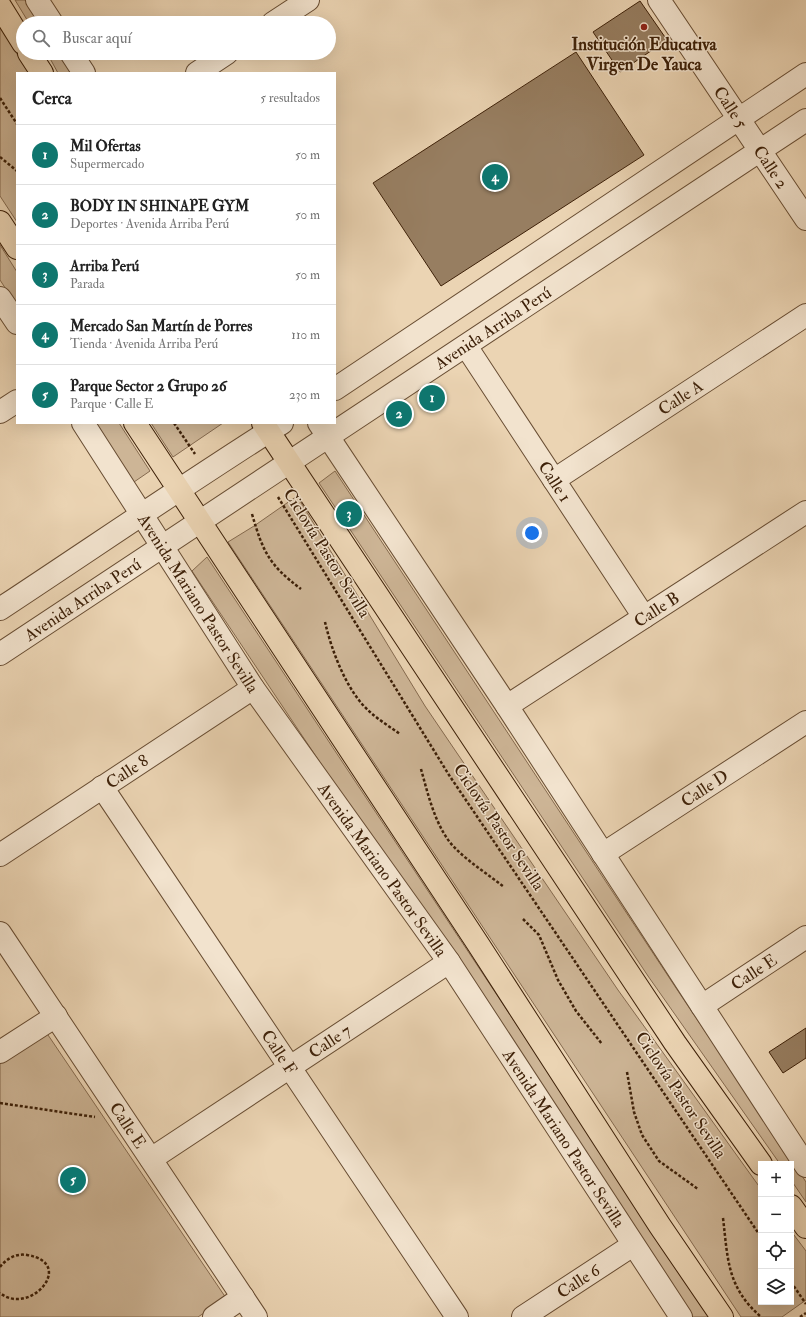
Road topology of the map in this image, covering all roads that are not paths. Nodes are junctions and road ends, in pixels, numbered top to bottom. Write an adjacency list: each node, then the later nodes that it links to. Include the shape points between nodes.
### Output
1 (38, 0): 5 (street)
2 (308, 0): 6 (street)
3 (659, 0): 16 (street, Calle 5)
4 (0, 6): 7 (main road)
5 (48, 16)
6 (284, 16)
7 (16, 32)
8 (34, 60): 11 (main road)
9 (76, 60): 12 (street)
10 (216, 60): 13 (street)
11 (41, 72)
12 (83, 72)
13 (198, 72)
14 (806, 74): 16 (street, Avenida Arriba Perú)
15 (806, 120): 16 (street, Avenida Arriba Perú)
16 (749, 135): 17 (street, Calle 2); 23 (street, Avenida Arriba Perú); 24 (street, Avenida Arriba Perú)
17 (806, 219)
18 (0, 222): 19 (main road)
19 (16, 246)
20 (0, 298): 22 (street)
21 (806, 315): 34 (street, Calle A)
22 (16, 322)
23 (466, 346): 27 (street, Avenida Arriba Perú); 34 (street, Calle 1)
24 (336, 388)
25 (16, 402): 26 (street)
26 (0, 412)
27 (336, 423)
28 (84, 424): 36 (street, Avenida Mariano Pastor Sevilla)
29 (136, 424): 35 (main road, Avenida Mariano Pastor Sevilla)
30 (334, 424): 32 (street, Avenida Arriba Perú)
31 (271, 426): 33 (main road); 35 (street)
32 (324, 430): 33 (street, Avenida Arriba Perú); 44 (street)
33 (289, 463): 38 (street, Avenida Arriba Perú); 57 (main road, via 675,1043)
34 (554, 480): 41 (street, Calle 1)
35 (180, 489): 36 (street); 38 (main road, Avenida Mariano Pastor Sevilla)
36 (142, 516): 39 (street, Avenida Mariano Pastor Sevilla); 40 (street)
37 (803, 520): 41 (street, Calle B)
38 (201, 522): 39 (street, Avenida Arriba Perú); 68 (main road, Avenida Mariano Pastor Sevilla)
39 (162, 547): 42 (street, Avenida Arriba Perú); 43 (street, Avenida Mariano Pastor Sevilla)
40 (0, 609)
41 (644, 617): 44 (street, Calle B)
42 (0, 654)
43 (253, 688): 46 (street, Calle 8); 51 (street, Avenida Mariano Pastor Sevilla)
44 (507, 706): 47 (street)
45 (806, 722): 47 (street, Calle D)
46 (102, 788): 48 (street, Calle 8); 55 (street, Calle F)
47 (603, 854): 52 (street)
48 (0, 855)
49 (0, 933): 53 (street, Calle E)
50 (806, 937): 52 (street, Calle E)
51 (449, 962): 55 (street, Calle 7); 61 (street, Avenida Mariano Pastor Sevilla)
52 (702, 1006): 58 (street)
53 (56, 1016): 54 (street); 56 (street, Calle E)
54 (0, 1052)
55 (290, 1067): 56 (street, Calle 7); 65 (street, Calle F)
56 (151, 1160): 62 (street, Calle E)
57 (759, 1161)
58 (806, 1166)
59 (794, 1210): 60 (main road)
60 (806, 1227)
61 (634, 1245): 66 (street, Calle 6); 67 (street, Avenida Mariano Pastor Sevilla)
62 (243, 1297): 63 (street); 64 (street, Calle E)
63 (214, 1317)
64 (256, 1317)
65 (457, 1317)
66 (524, 1317)
67 (681, 1317)
68 (722, 1317)

